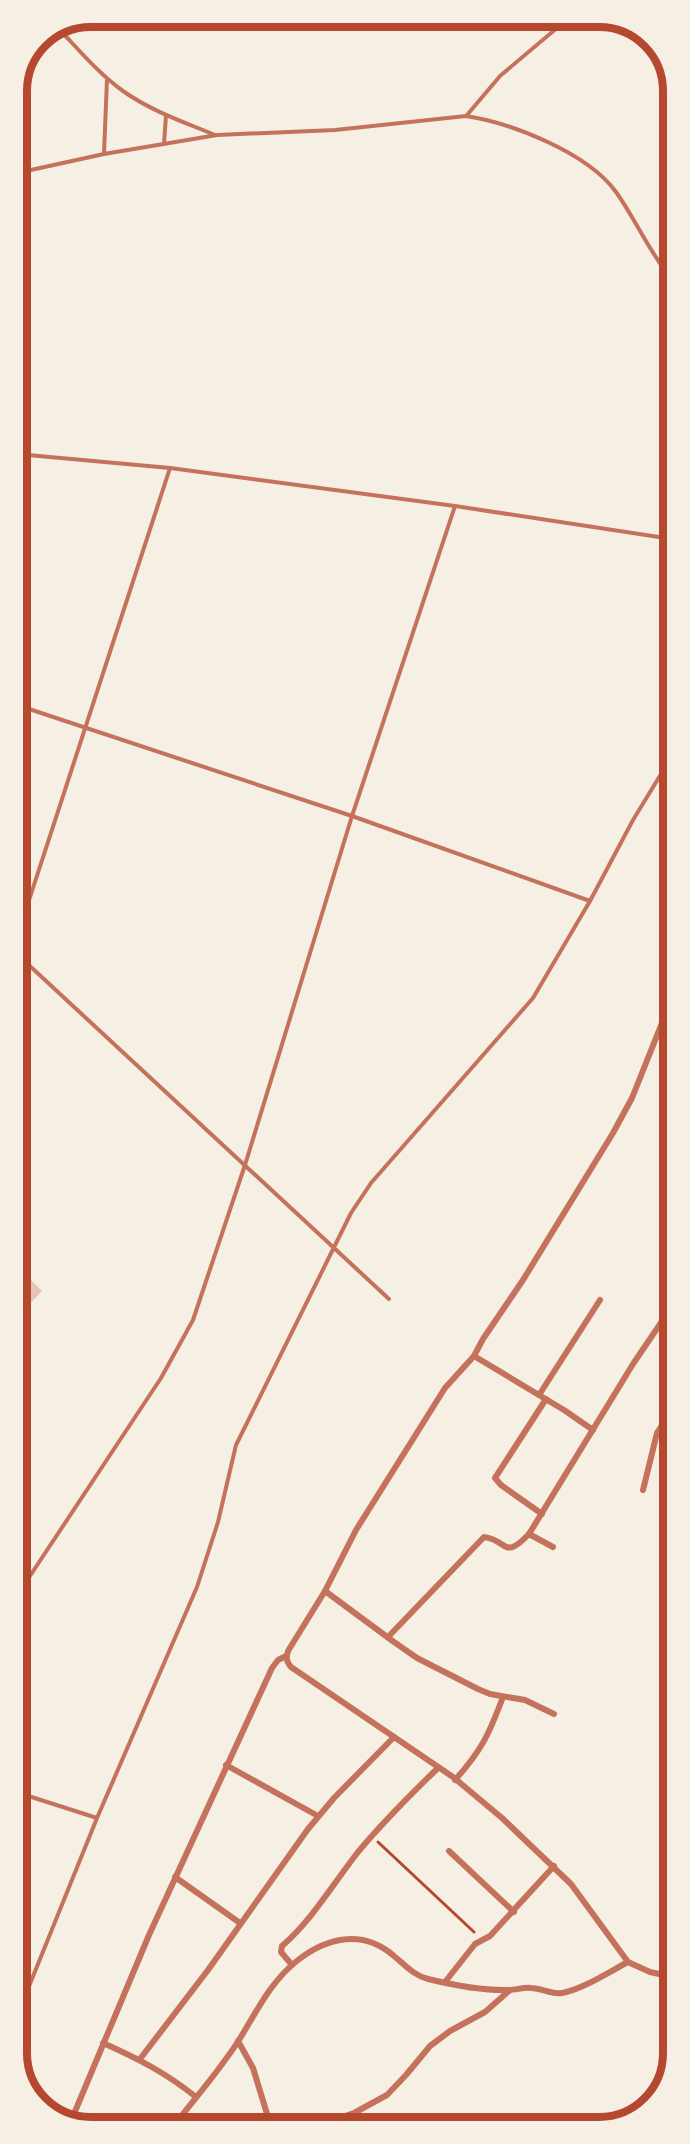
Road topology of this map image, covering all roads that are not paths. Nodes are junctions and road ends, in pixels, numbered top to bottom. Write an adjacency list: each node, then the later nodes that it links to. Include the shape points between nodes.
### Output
1 (558, 27): 5 (lane, via 500,76)
2 (63, 34): 3 (lane)
3 (107, 79): 4 (lane); 8 (lane)
4 (166, 115): 6 (lane); 7 (lane)
5 (466, 116): 6 (lane, via 335,130); 10 (lane, via 533,135 596,173 614,189)
6 (216, 135): 7 (lane)
7 (164, 144): 8 (lane)
8 (104, 154): 9 (lane)
9 (27, 171)
10 (663, 266)
11 (27, 455): 12 (lane)
12 (170, 468): 13 (lane); 16 (lane)
13 (455, 506): 14 (lane); 18 (lane)
14 (663, 538)
15 (27, 708): 16 (lane)
16 (86, 728): 18 (lane); 20 (lane)
17 (663, 771): 19 (lane)
18 (352, 816): 19 (lane); 23 (lane)
19 (590, 901): 24 (lane, via 533,999 371,1183)
20 (27, 907)
21 (27, 963): 23 (lane)
22 (663, 1021): 28 (street, via 640,1080 613,1133)
23 (245, 1165): 24 (lane); 36 (lane, via 194,1320 179,1349)
24 (333, 1247): 25 (lane); 48 (lane, via 236,1445 209,1553)
25 (389, 1299)
26 (600, 1299): 29 (street)
27 (663, 1320): 31 (street)
28 (474, 1356): 29 (street); 37 (street, via 438,1399 356,1530)
29 (542, 1397): 31 (street); 33 (street, via 495,1478)
30 (663, 1424): 32 (street, via 657,1433)
31 (593, 1430): 33 (street)
32 (643, 1490)
33 (542, 1514): 34 (street)
34 (529, 1534): 35 (street); 38 (street, via 511,1548 484,1537)
35 (553, 1547)
36 (27, 1580)
37 (326, 1591): 38 (street); 39 (street)
38 (388, 1637): 40 (street, via 417,1658 467,1684)
39 (286, 1656): 42 (street, via 291,1667); 43 (street, via 272,1668)
40 (503, 1697): 41 (street, via 525,1700); 45 (street, via 486,1741)
41 (554, 1714)
42 (394, 1737): 44 (street); 47 (street)
43 (226, 1765): 47 (street); 51 (street)
44 (438, 1768): 45 (street); 55 (street, via 372,1836 309,1918 282,1946 281,1952)
45 (456, 1780): 50 (street)
46 (27, 1796): 48 (lane)
47 (318, 1816): 53 (street)
48 (97, 1818): 59 (lane)
49 (449, 1851): 52 (street)
50 (554, 1866): 52 (street); 54 (street, via 592,1910)
51 (175, 1877): 53 (street); 61 (street)
52 (514, 1912): 57 (street, via 467,1954)
53 (240, 1923): 62 (street)
54 (628, 1962): 56 (street); 58 (street, via 562,1993 532,1988)
55 (292, 1965): 57 (street, via 326,1944 360,1939 386,1949 413,1972); 60 (street, via 266,1995)
56 (663, 1975)
57 (445, 1982): 58 (street)
58 (510, 1990): 67 (street, via 486,2012 430,2046 387,2095)
59 (27, 1991)
60 (238, 2041): 63 (street); 66 (street, via 250,2060)
61 (104, 2043): 62 (street); 64 (street)
62 (140, 2059): 63 (street)
63 (196, 2097): 65 (street)
64 (74, 2115)
65 (181, 2117)
66 (269, 2117)
67 (346, 2117)

